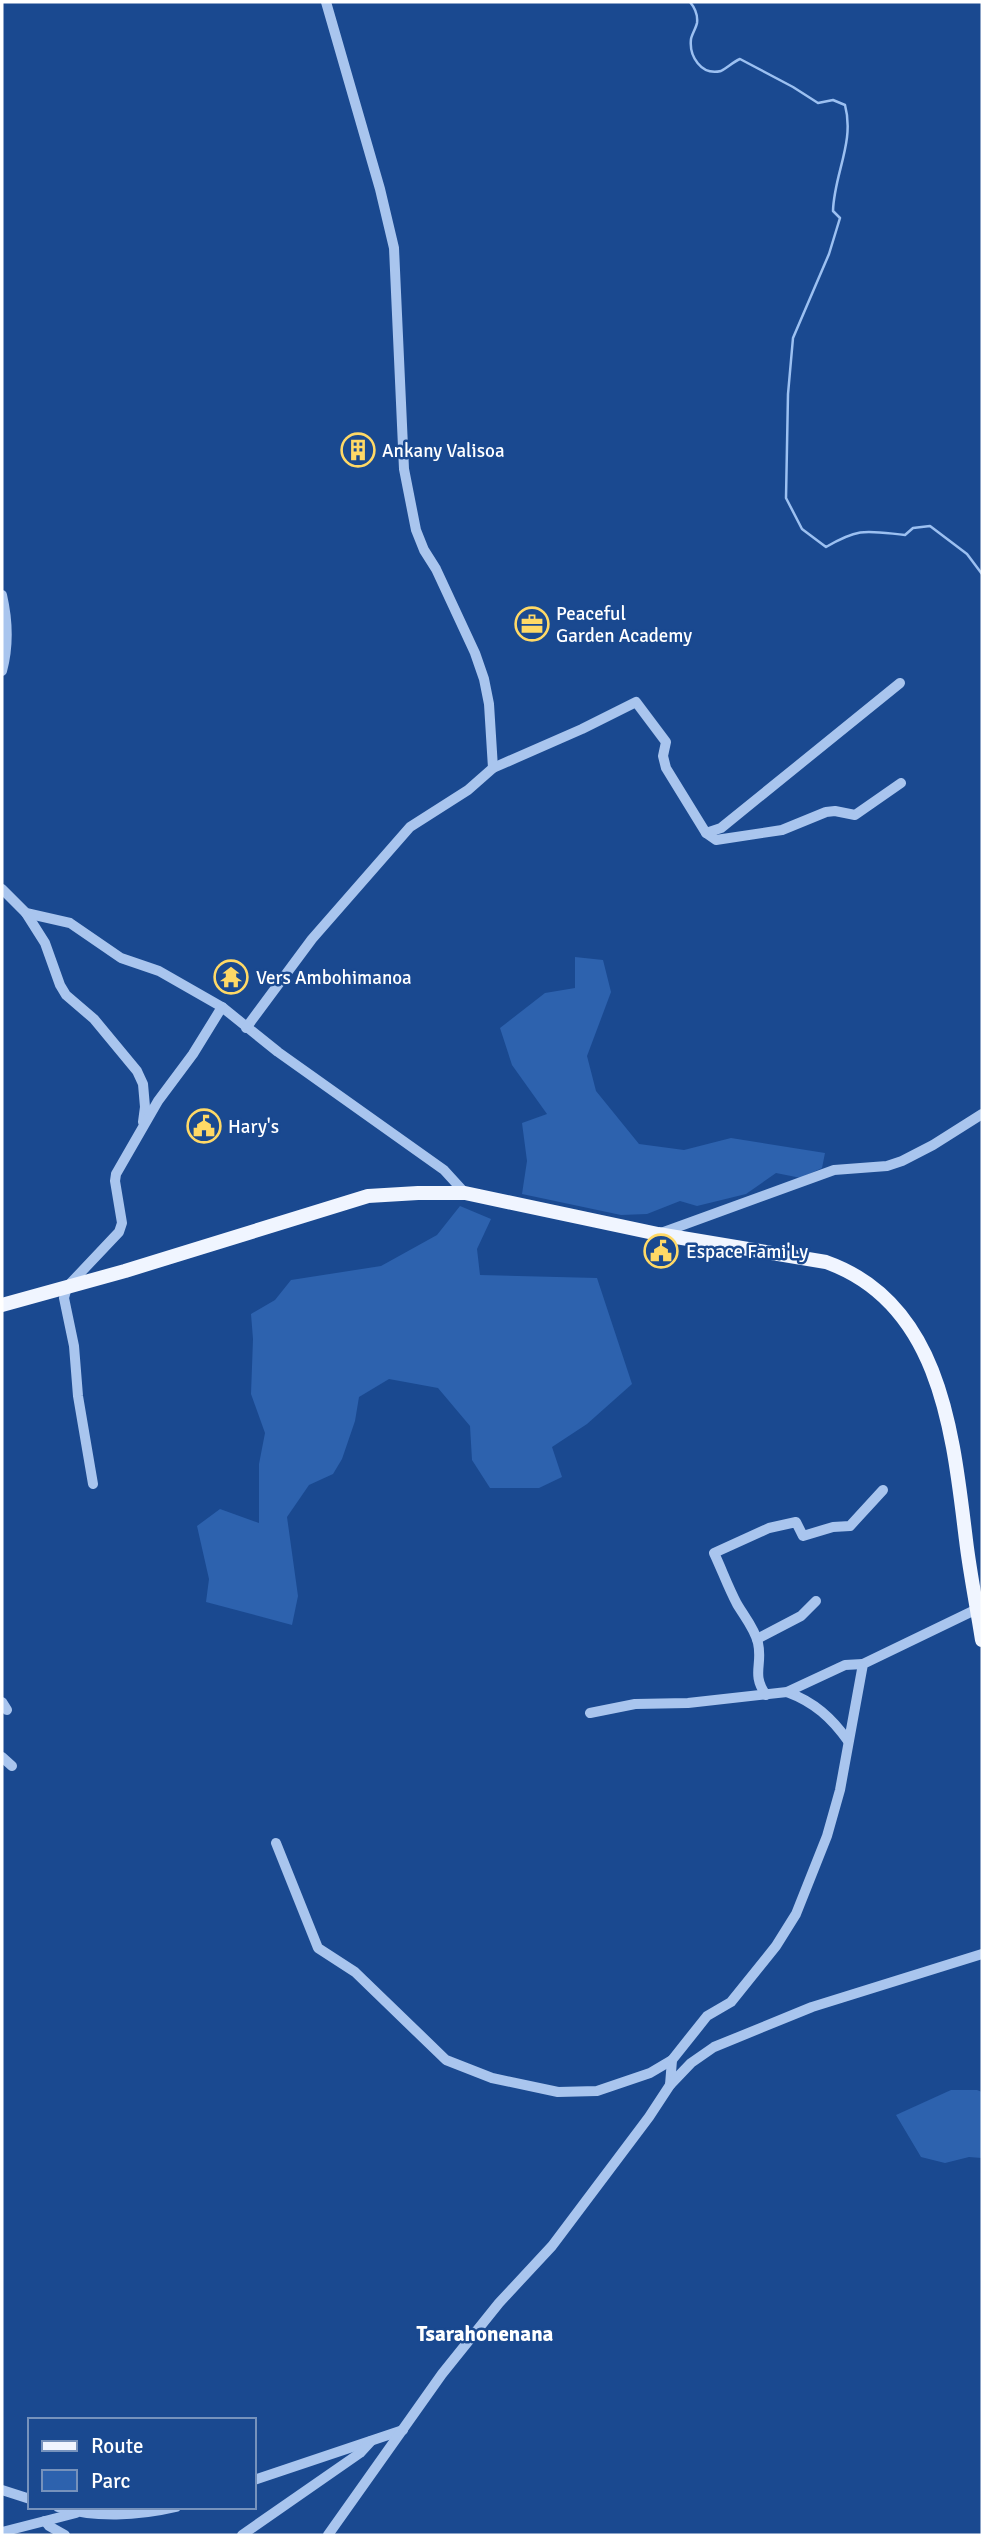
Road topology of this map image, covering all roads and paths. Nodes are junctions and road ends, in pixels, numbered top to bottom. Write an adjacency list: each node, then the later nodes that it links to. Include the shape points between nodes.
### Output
1 (326, 2): 5 (street, via 394,248 404,469 416,530 484,679)
2 (2, 595): 3 (street, via 7,631)
3 (2, 671)
4 (900, 683): 7 (street, via 721,828)
5 (493, 768): 7 (street, via 636,702 666,742 666,768); 11 (street, via 410,827 312,939)
6 (901, 783): 7 (street, via 855,815 826,812 782,830 740,838 716,840)
7 (706, 834)
8 (2, 889): 9 (street)
9 (26, 913): 10 (street, via 70,923 121,958 159,971); 13 (street, via 45,943 66,995 94,1019 137,1071 145,1107)
10 (222, 1007): 11 (street); 13 (street)
11 (246, 1028): 14 (street, via 444,1170)
12 (982, 1114): 15 (street, via 902,1161 834,1171)
13 (141, 1131): 16 (street, via 115,1181 122,1223 119,1232)
14 (465, 1193): 15 (main road); 16 (main road, via 368,1196)
15 (658, 1234): 21 (main road, via 826,1262 865,1280 891,1303 928,1360 946,1414)
16 (67, 1287): 17 (main road); 18 (street, via 64,1298)
17 (2, 1305)
18 (93, 1484)
19 (883, 1490): 22 (street, via 850,1526 803,1536 796,1522 769,1528 714,1553)
20 (817, 1601): 22 (street, via 801,1616)
21 (977, 1609): 23 (main road); 24 (street)
22 (757, 1639): 26 (street, via 758,1684)
23 (982, 1640)
24 (863, 1664): 25 (street, via 845,1665); 28 (street)
25 (787, 1692): 26 (street); 28 (street, via 824,1712)
26 (766, 1695): 27 (street, via 635,1704)
27 (590, 1713)
28 (848, 1741): 33 (street, via 827,1836 796,1914 731,2002 707,2016)
29 (2, 1757): 30 (street)
30 (12, 1766)
31 (276, 1843): 33 (street, via 317,1948 355,1972 446,2060 492,2078 558,2092 597,2091)
32 (982, 1954): 34 (street, via 811,2007 715,2046)
33 (673, 2060): 34 (street)
34 (670, 2085): 35 (street, via 552,2246 499,2303)
35 (403, 2430): 36 (street); 47 (street)
36 (371, 2441): 37 (street); 46 (street)
37 (256, 2479)
38 (2, 2490): 39 (street)
39 (28, 2498)
40 (64, 2509): 42 (street)
41 (164, 2509): 42 (street, via 134,2514)
42 (77, 2513): 43 (street)
43 (45, 2521): 44 (street); 45 (street)
44 (2, 2532)
45 (65, 2535)
46 (242, 2535)
47 (328, 2535)

